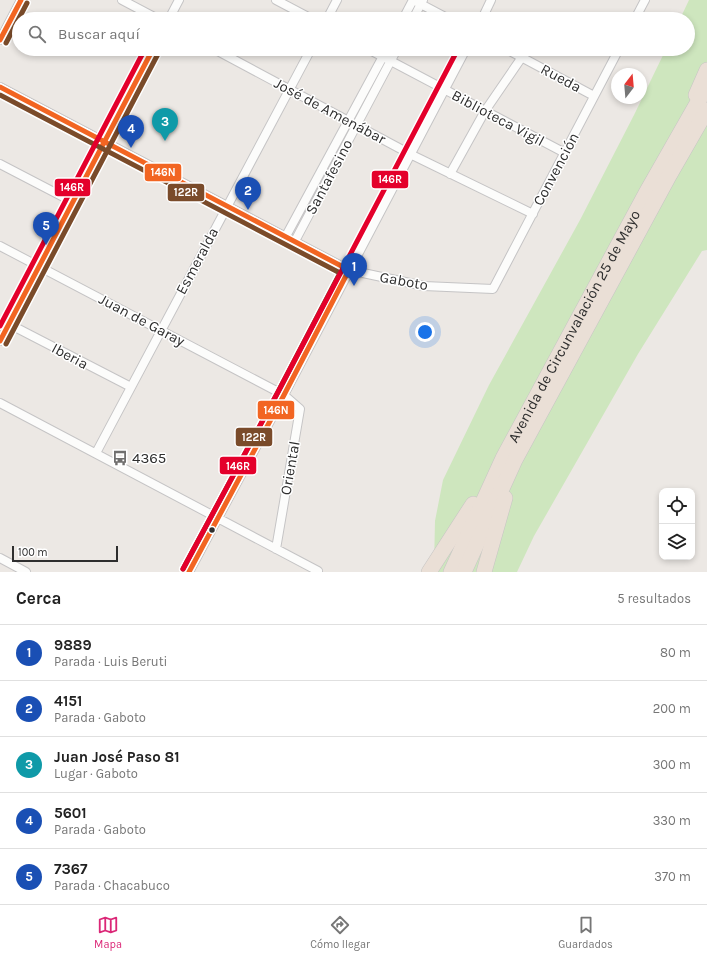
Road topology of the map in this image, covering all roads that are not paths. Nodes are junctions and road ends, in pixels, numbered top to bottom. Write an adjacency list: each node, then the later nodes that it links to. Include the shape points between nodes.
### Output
1 (21, 0): 10 (street)
2 (122, 0): 11 (street)
3 (179, 0): 12 (street)
4 (276, 0): 13 (street)
5 (337, 0): 14 (street)
6 (413, 0): 9 (street); 15 (street)
7 (492, 0): 18 (street)
8 (645, 0): 19 (street)
9 (422, 2): 16 (street); 17 (street)
10 (15, 12)
11 (145, 12)
12 (173, 12)
13 (299, 12)
14 (331, 12)
15 (407, 12)
16 (417, 12)
17 (438, 12)
18 (486, 12)
19 (639, 12)
20 (12, 17): 21 (street)
21 (0, 40)
22 (149, 56): 44 (street)
23 (227, 56): 36 (street, José de Amenábar)
24 (307, 56): 36 (street, Esmeralda)
25 (383, 56): 41 (street, Santafesino)
26 (387, 56): 32 (street, Biblioteca Vigil)
27 (394, 56): 32 (street, Santafesino)
28 (462, 56): 37 (street)
29 (518, 56): 31 (street, Rueda)
30 (615, 56): 38 (street, Convención)
31 (522, 58): 38 (street, Rueda); 40 (street)
32 (391, 61): 37 (street, Biblioteca Vigil); 42 (street, Santafesino)
33 (707, 70): 45 (highway)
34 (707, 86): 45 (highway, Avenida de Circunvalación 25 de Mayo)
35 (0, 87): 44 (street, Gaboto)
36 (290, 89): 41 (street, José de Amenábar); 52 (street, Esmeralda)
37 (445, 90): 40 (street, Biblioteca Vigil); 47 (street)
38 (594, 96): 46 (street, Convención)
39 (707, 110): 50 (highway, Avenida de Circunvalación 25 de Mayo)
40 (485, 111): 46 (street, Biblioteca Vigil); 49 (street)
41 (348, 121): 42 (street, José de Amenábar); 54 (street, Santafesino)
42 (357, 125): 47 (street, José de Amenábar); 55 (street, Santafesino)
43 (707, 128): 50 (highway)
44 (105, 142): 51 (street); 52 (street, Gaboto)
45 (671, 150): 67 (highway, Avenida de Circunvalación 25 de Mayo, via 646,193)
46 (565, 153): 53 (street, Convención)
47 (412, 155): 49 (street, José de Amenábar); 58 (street)
48 (0, 164): 51 (street)
49 (450, 174): 53 (street, José de Amenábar)
50 (669, 176): 67 (highway, Avenida de Circunvalación 25 de Mayo)
51 (73, 202): 57 (street)
52 (227, 205): 54 (street, Gaboto); 61 (street, Esmeralda)
53 (533, 214): 59 (street, Convención)
54 (286, 236): 55 (street, Gaboto)
55 (295, 241): 58 (street, Gaboto)
56 (0, 246): 57 (street, Juan de Garay)
57 (39, 266): 60 (street); 61 (street, Juan de Garay)
58 (349, 270): 59 (street, Gaboto, via 424,286); 64 (street)
59 (493, 289)
60 (9, 324): 62 (street); 63 (street, Iberia)
61 (161, 330): 63 (street, Esmeralda); 64 (street, Juan de Garay)
62 (0, 341)
63 (130, 387): 66 (street, Esmeralda)
64 (284, 395): 68 (street); 69 (street, Oriental, via 300,408)
65 (0, 404): 66 (street)
66 (96, 453): 68 (street)
67 (509, 459): 74 (highway); 75 (highway, Avenida de Circunvalación 25 de Mayo); 76 (highway, Avenida de Circunvalación 25 de Mayo); 77 (highway)
68 (218, 518): 69 (street); 73 (street)
69 (276, 549): 71 (street)
70 (0, 558): 72 (street)
71 (318, 571)
72 (26, 572)
73 (189, 572)
74 (429, 572)
75 (451, 572)
76 (464, 572)
77 (484, 572)

